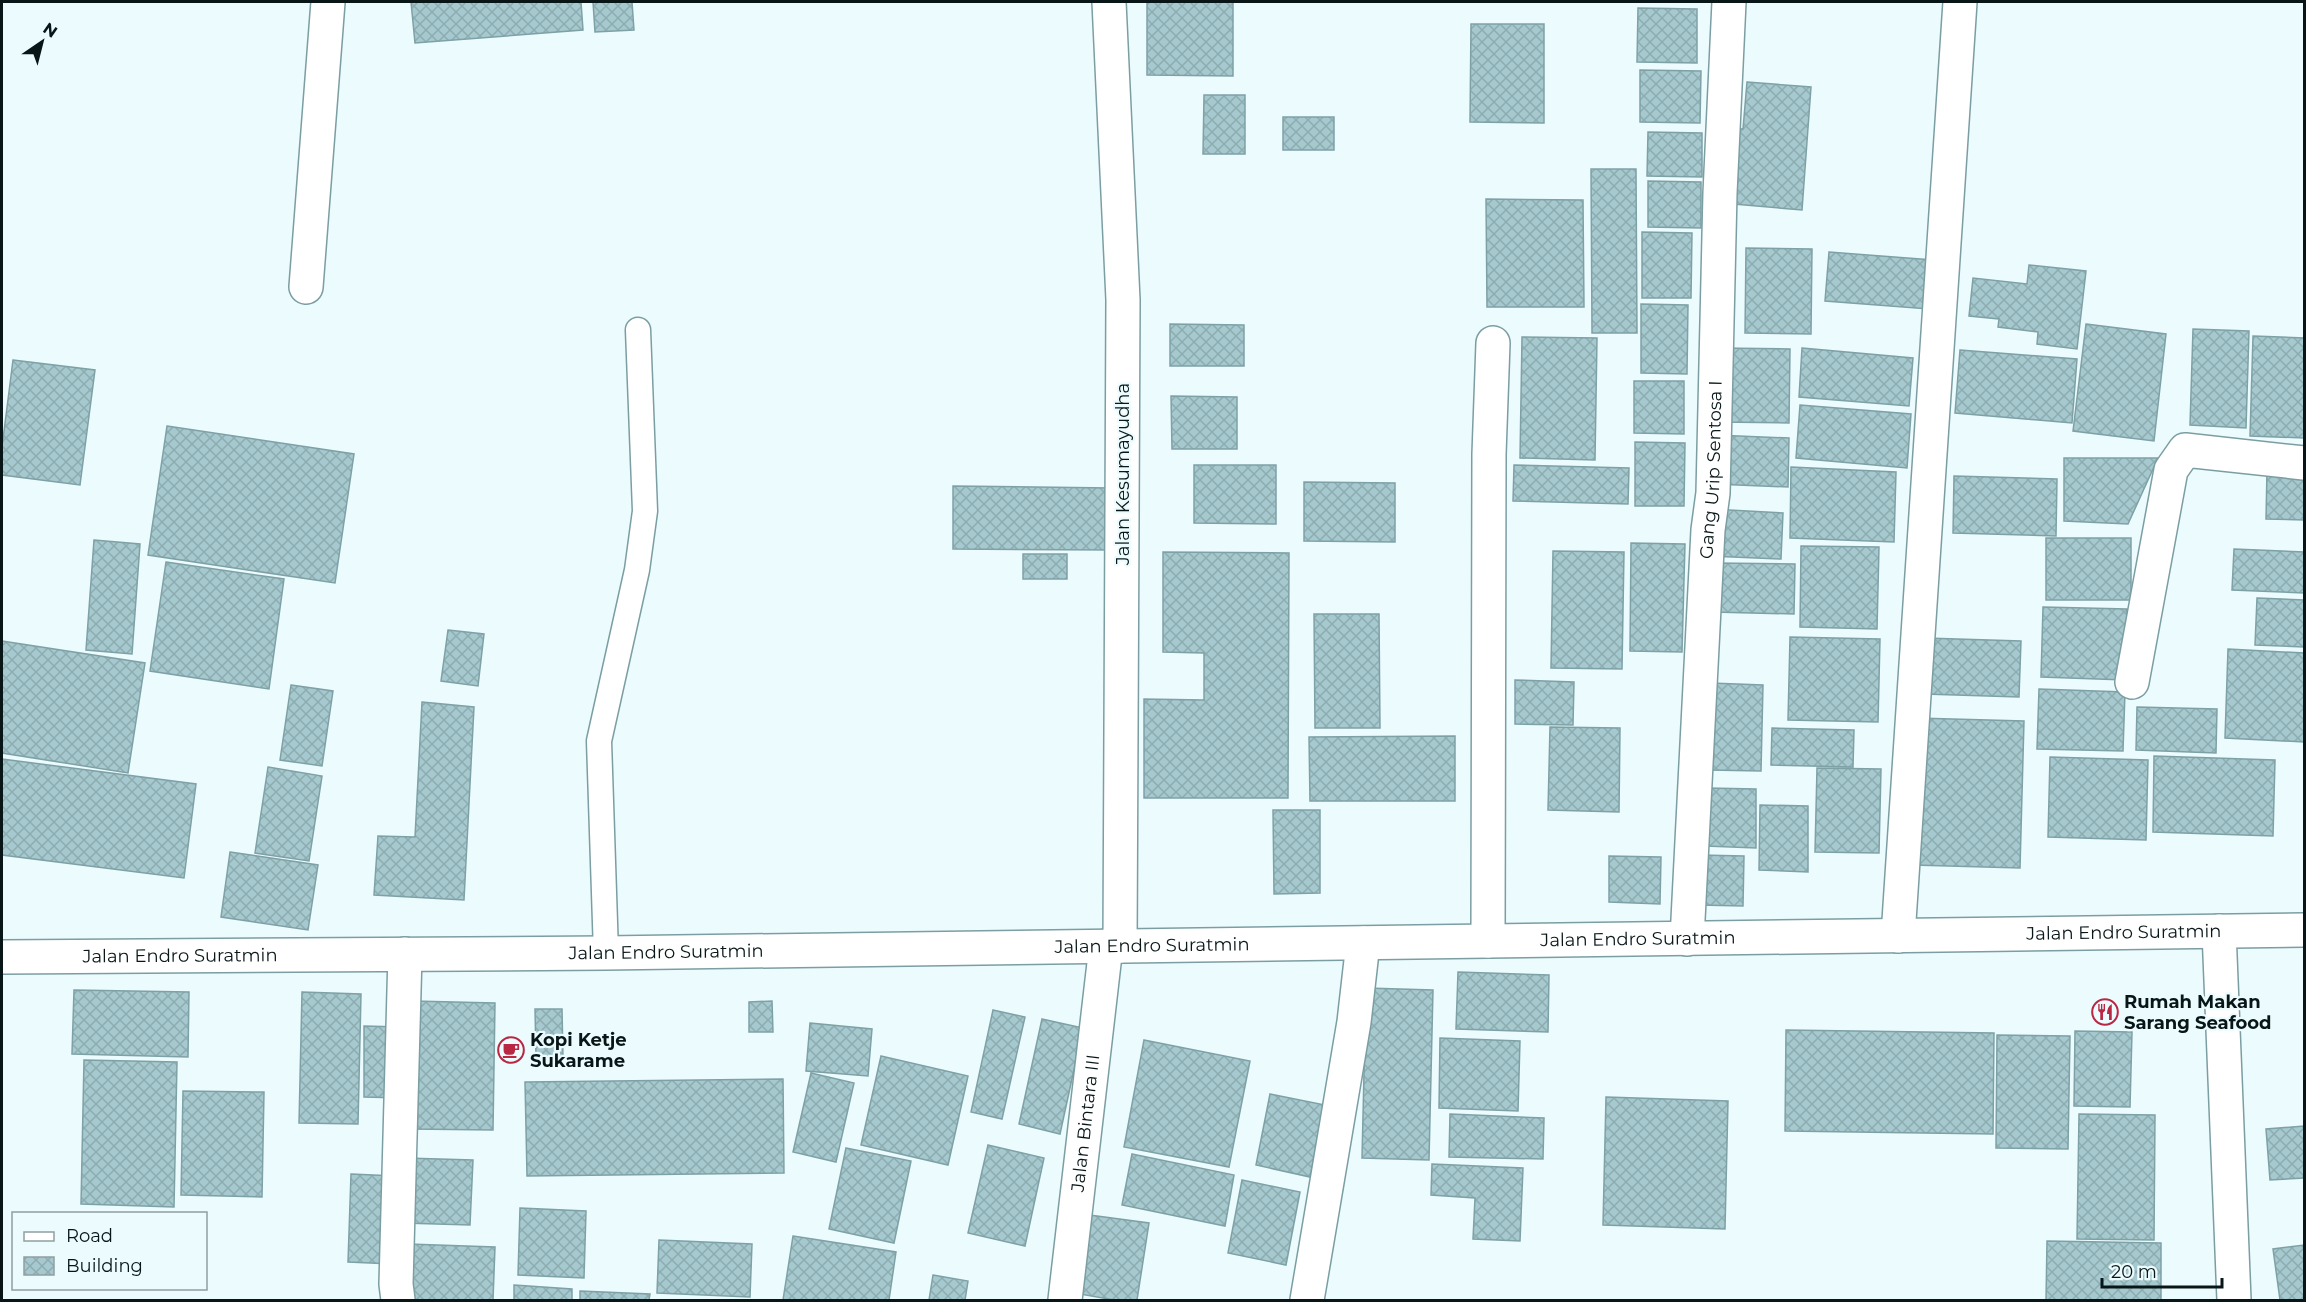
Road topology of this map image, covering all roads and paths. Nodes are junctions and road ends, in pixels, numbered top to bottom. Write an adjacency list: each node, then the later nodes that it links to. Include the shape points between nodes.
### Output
1 (328, 2): 5 (street)
2 (1109, 2): 16 (street, Jalan Kesumayudha, via 1123,300)
3 (1729, 2): 13 (street, Gang Urip Sentosa I, via 1713,493)
4 (1960, 2): 12 (street)
5 (306, 287)
6 (638, 330): 17 (lane, via 645,511 638,570 599,741)
7 (1493, 343): 14 (street, via 1489,454)
8 (2304, 463): 9 (street, via 2185,450 2171,470)
9 (2132, 682)
10 (2304, 930): 11 (street, Jalan Endro Suratmin)
11 (2219, 931): 12 (street, Jalan Endro Suratmin); 23 (street)
12 (1898, 936): 13 (street, Jalan Endro Suratmin)
13 (1687, 939): 14 (street, Jalan Endro Suratmin)
14 (1488, 941): 15 (street, Jalan Endro Suratmin)
15 (1363, 943): 16 (street, Jalan Endro Suratmin); 22 (street, via 1354,1022)
16 (1113, 946): 17 (street, Jalan Endro Suratmin); 21 (street, Jalan Bintara III)
17 (606, 953): 18 (street, Jalan Endro Suratmin)
18 (405, 954): 19 (street, Jalan Endro Suratmin); 20 (street)
19 (2, 957)
20 (398, 1300)
21 (1065, 1300)
22 (1307, 1300)
23 (2234, 1300)

